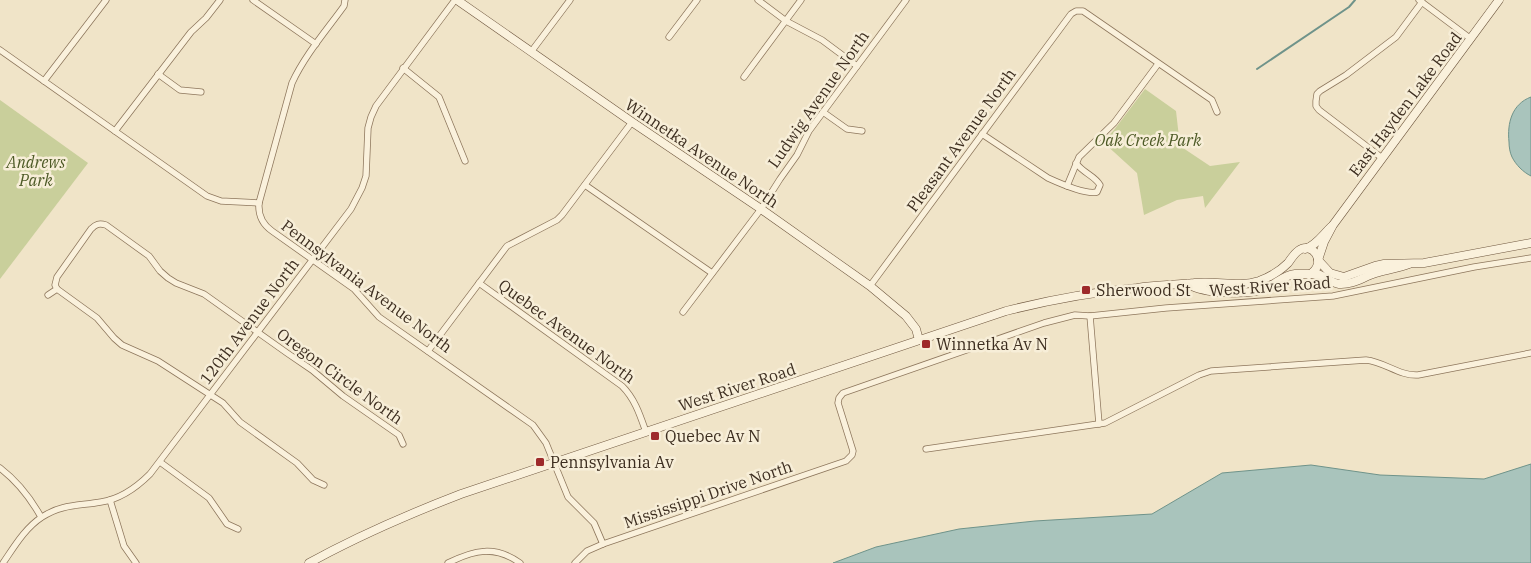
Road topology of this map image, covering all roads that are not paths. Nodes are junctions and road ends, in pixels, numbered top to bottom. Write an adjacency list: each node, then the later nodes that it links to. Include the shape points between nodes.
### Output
1 (106, 0): 24 (street)
2 (220, 0): 22 (street)
3 (253, 0): 16 (street)
4 (345, 0): 16 (street)
5 (456, 0): 18 (main road, Winnetka Avenue North); 21 (street, 120th Avenue North)
6 (570, 0): 18 (street)
7 (697, 0): 14 (street)
8 (758, 0): 13 (street)
9 (801, 0): 13 (street)
10 (906, 0): 20 (street, Ludwig Avenue North)
11 (1499, 0): 15 (main road, East Hayden Lake Road)
12 (1421, 1): 15 (street); 32 (street, via 1396,37 1317,94 1316,106 1321,112)
13 (786, 21): 20 (street, via 822,40); 23 (street)
14 (669, 37)
15 (1471, 39): 32 (main road, East Hayden Lake Road)
16 (316, 44): 37 (street, via 292,83)
17 (0, 50): 24 (street)
18 (531, 52): 28 (main road, Winnetka Avenue North)
19 (1158, 64): 27 (street, via 1212,100); 31 (street, Pleasant Avenue North, via 1083,11 1076,11); 34 (street, via 1114,123)
20 (857, 66): 26 (street, Ludwig Avenue North)
21 (403, 68): 33 (street, via 440,97); 44 (street, 120th Avenue North, via 371,117 366,176 358,198)
22 (158, 74): 25 (street, via 180,90); 29 (street)
23 (744, 76)
24 (44, 81): 29 (street)
25 (201, 92)
26 (823, 112): 30 (street, via 847,129); 38 (street, Ludwig Avenue North)
27 (1217, 112)
28 (632, 122): 35 (street); 38 (main road, Winnetka Avenue North)
29 (115, 131): 37 (street, via 212,199)
30 (862, 131)
31 (982, 134): 36 (street, via 1048,178); 52 (street, Pleasant Avenue North)
32 (1382, 158): 39 (main road, East Hayden Lake Road)
33 (465, 161)
34 (1076, 163): 36 (street); 36 (street, via 1098,181 1099,189 1094,194)
35 (585, 185): 47 (street); 50 (street, via 557,220 507,246)
36 (1067, 186)
37 (259, 203): 44 (street, Pennsylvania Avenue North, via 259,213 267,227)
38 (761, 209): 47 (street, Ludwig Avenue North); 52 (main road, Winnetka Avenue North)
39 (1333, 225): 41 (main road, East Hayden Lake Road, via 1316,244); 45 (main road, East Hayden Lake Road)
40 (1531, 243): 46 (main road, West River Road)
41 (1305, 249): 42 (main road); 45 (main road, via 1315,253)
42 (1294, 256): 48 (main road, via 1293,267); 51 (main road, West River Road, via 1277,272 1258,281)
43 (1531, 258): 56 (street, West River Road, via 1333,296)
44 (312, 260): 57 (street, 120th Avenue North); 59 (street, Pennsylvania Avenue North, via 354,289 379,317)
45 (1318, 261): 46 (main road, West River Road, via 1330,273 1344,277 1375,266); 49 (main road)
46 (1409, 264): 49 (main road, West River Road, via 1345,284)
47 (712, 272): 55 (street, Ludwig Avenue North)
48 (1300, 274): 49 (main road); 51 (main road, West River Road, via 1287,276 1264,289 1243,292 1218,292)
49 (1309, 275)
50 (479, 283): 59 (street); 63 (street, Quebec Avenue North, via 622,386 634,401)
51 (1188, 284): 58 (main road, West River Road, via 1119,290 1040,303 978,319)
52 (870, 286): 58 (main road, Winnetka Avenue North, via 906,316 916,329)
53 (56, 289): 54 (street); 57 (street, Oregon Circle North, via 57,277 91,229 100,223 149,256 168,278 204,294); 61 (street, via 97,318 122,345 158,361)
54 (48, 295)
55 (683, 312)
56 (1090, 316): 62 (street); 66 (street, West River Road, via 1075,315 1044,323 841,395 838,406)
57 (258, 332): 61 (street, 120th Avenue North); 64 (street, Oregon Circle North, via 399,435)
58 (919, 340): 63 (main road, West River Road)
59 (428, 351): 68 (street, Pennsylvania Avenue North, via 533,425 546,443)
60 (1531, 353): 62 (street, via 1418,375 1403,374 1366,360 1211,371)
61 (211, 395): 67 (street, 120th Avenue North); 70 (street, via 240,422)
62 (1099, 424): 65 (street)
63 (646, 432): 68 (main road, West River Road)
64 (403, 444)
65 (926, 449)
66 (852, 455): 74 (street, Mississippi Drive North, via 840,464)
67 (160, 462): 71 (street, 120th Avenue North, via 142,483); 73 (street, via 209,498 227,524)
68 (554, 463): 74 (street, Pennsylvania Avenue North, via 568,497 594,523); 77 (main road, West River Road, via 428,506)
69 (0, 468): 72 (street, via 19,485)
70 (324, 486)
71 (110, 500): 72 (street, 120th Avenue North, via 70,505); 76 (street, via 124,546)
72 (41, 517): 75 (street, 120th Avenue North)
73 (238, 529)
74 (603, 544): 80 (street, Mississippi Drive North, via 587,551)
75 (2, 563)
76 (136, 563)
77 (309, 563)
78 (448, 563): 79 (street, via 472,553 493,551)
79 (520, 563)
80 (575, 563)

